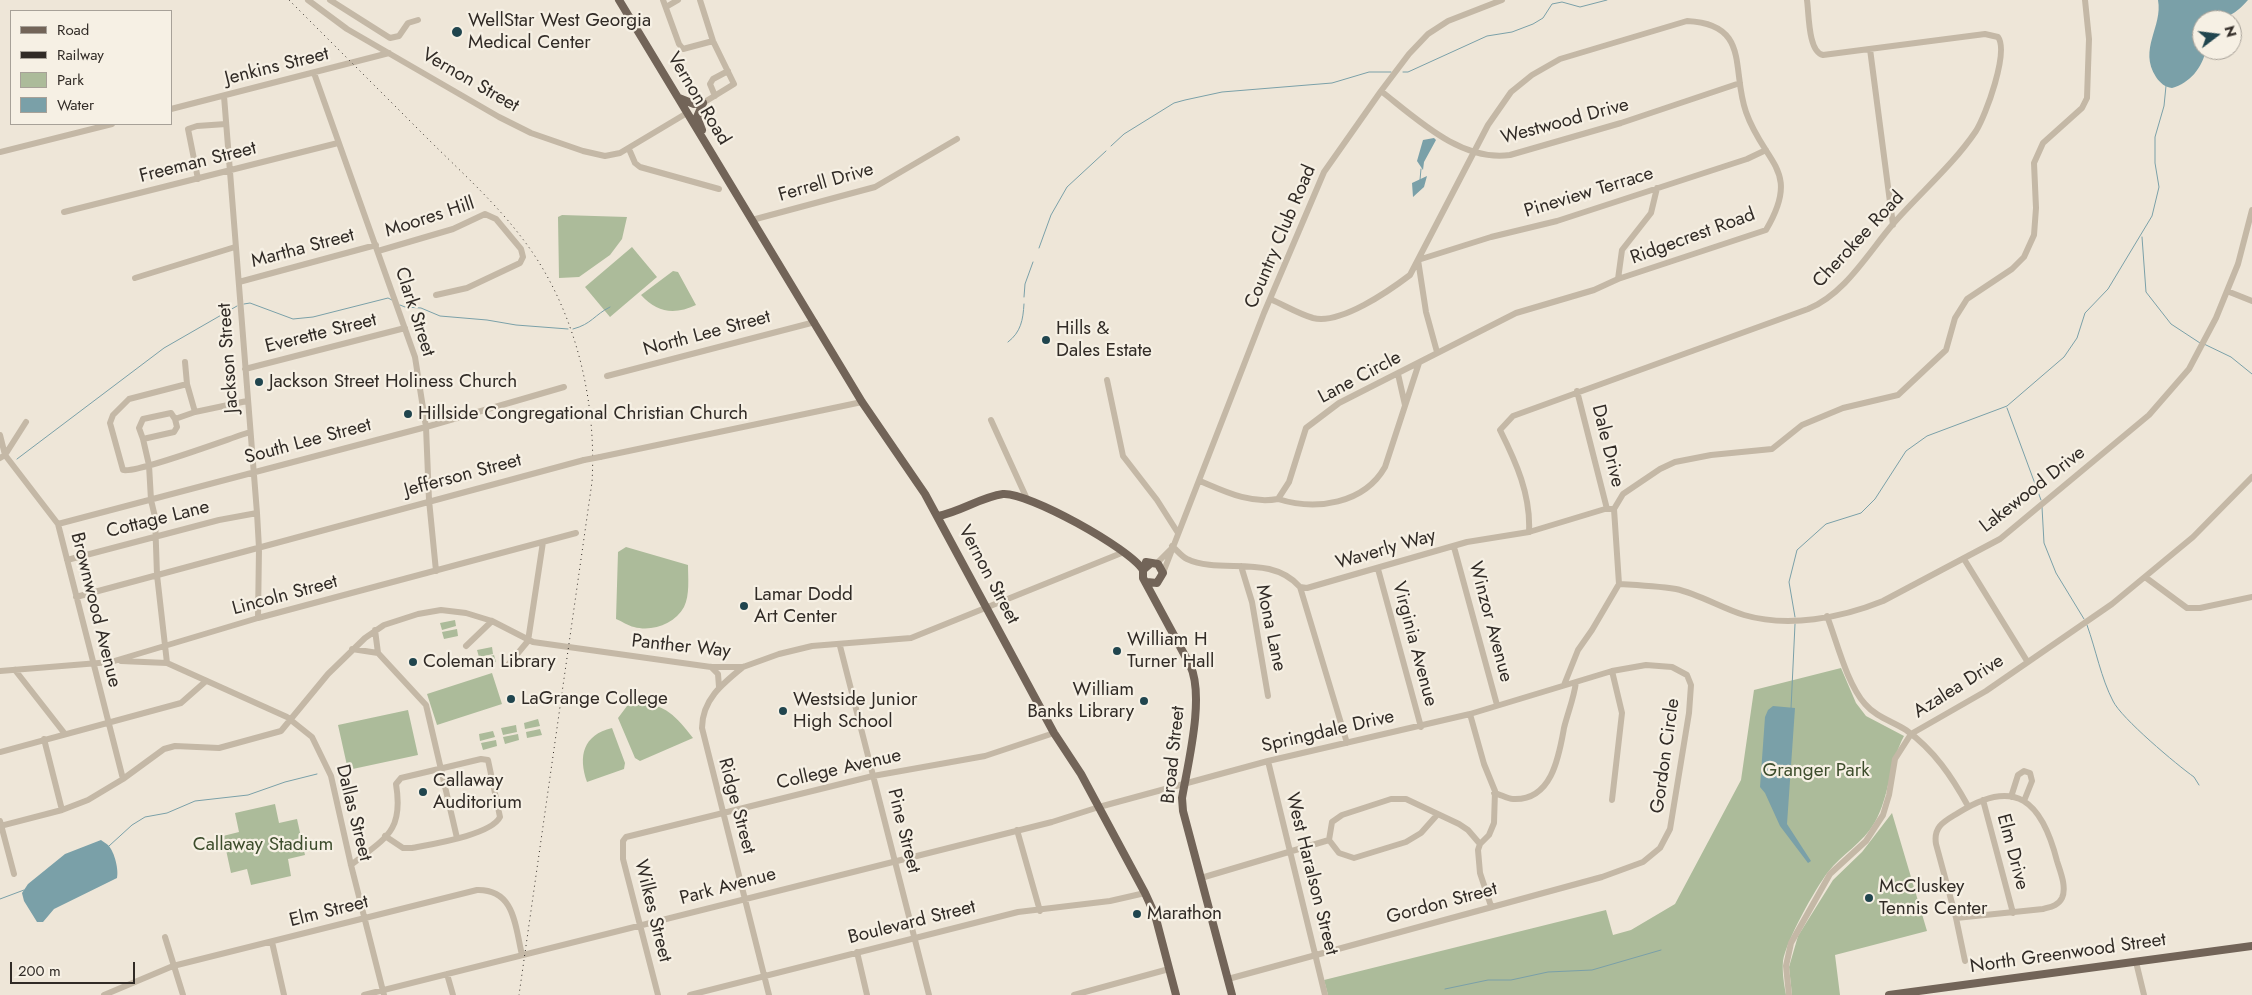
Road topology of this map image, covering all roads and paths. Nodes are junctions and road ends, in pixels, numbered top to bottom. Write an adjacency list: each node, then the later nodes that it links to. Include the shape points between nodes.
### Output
1 (308, 0): 13 (street, Vernon Street, via 341,26)
2 (330, 0): 10 (street, via 390,38 399,36 408,23)
3 (619, 0): 20 (main road, Vernon Road)
4 (678, 0): 9 (street)
5 (700, 0): 11 (street)
6 (1502, 0): 17 (street, Country Club Road, via 1448,21 1428,34)
7 (1807, 0): 12 (street, Cherokee Road, via 1814,48 1819,54)
8 (2085, 0): 84 (street, via 2089,39 2087,98 2082,108 2043,143 2034,163 2034,235 2024,257 2012,269 1967,299 1955,318 1946,350 1898,395 1843,408 1802,425 1772,449 1676,462 1628,489)
9 (664, 3): 11 (street, via 683,49)
10 (418, 20)
11 (713, 41): 14 (street)
12 (1870, 49): 41 (street); 41 (street, Cherokee Road, via 1985,34 1996,36 2002,42 1990,101 1980,124 1955,158)
13 (389, 53): 15 (street, Jenkins Street); 28 (street, Vernon Street, via 531,133 599,155)
14 (728, 71): 19 (street, via 712,79 710,84); 19 (street, via 734,84)
15 (314, 73): 18 (street, Jenkins Street); 27 (street, Clark Street)
16 (1740, 83): 30 (street, Ridgecrest Road, via 1749,121); 32 (street, Westwood Drive, via 1621,123 1510,155 1494,157); 32 (street, Ridgecrest Road, via 1739,62 1733,45 1721,30 1706,22 1687,22 1560,59 1532,75 1511,92)
17 (1381, 91): 32 (street, Westwood Drive, via 1445,138); 50 (street, Country Club Road, via 1324,172)
18 (224, 96): 22 (street, Jenkins Street); 24 (street, Jackson Street)
19 (715, 96): 21 (street)
20 (677, 97): 21 (main road, via 694,104); 23 (main road, Vernon Road)
21 (703, 103): 29 (main road, via 698,117)
22 (172, 109)
23 (687, 114): 28 (street, Vernon Street); 29 (main road, Vernon Road)
24 (226, 124): 33 (street, Jackson Street); 34 (street, via 188,129)
25 (108, 125): 31 (street)
26 (957, 138): 40 (street, Ferrell Drive, via 875,188)
27 (338, 143): 33 (street, Freeman Street); 43 (street, Clark Street)
28 (629, 149): 36 (street, via 640,167)
29 (710, 150): 37 (main road, Vernon Road)
30 (1766, 150): 35 (street, Pineview Terrace); 46 (street, Ridgecrest Road, via 1780,172 1782,184 1777,210 1766,230)
31 (0, 152)
32 (1474, 152): 44 (street, Ridgecrest Road)
33 (229, 171): 34 (street, Freeman Street); 42 (street, Jackson Street)
34 (198, 179): 39 (street, Freeman Street)
35 (1656, 188): 44 (street, Pineview Terrace, via 1557,222 1491,237); 46 (street, via 1651,213 1622,250)
36 (719, 189)
37 (733, 189): 40 (main road, Vernon Street)
38 (2252, 210): 48 (street, Lakewood Drive)
39 (64, 212)
40 (752, 220): 52 (main road, Vernon Street)
41 (1893, 224): 63 (street, Cherokee Road, via 1836,290 1816,305)
42 (234, 247): 45 (street); 47 (street, Jackson Street)
43 (377, 248): 47 (street, Martha Street); 49 (street, Moores Hill, via 453,229 481,215 489,214 496,219 521,249 520,263 467,288); 53 (street, Clark Street)
44 (1418, 260): 50 (street, Ridgecrest Road, via 1410,275 1392,289 1328,319 1313,318); 54 (street, via 1426,312)
45 (135, 278)
46 (1618, 279): 54 (street, Ridgecrest Road, via 1594,290 1516,313)
47 (238, 282): 57 (street, Jackson Street)
48 (2227, 292): 51 (street); 98 (street, Lakewood Drive, via 2189,369 2149,415 2000,539)
49 (436, 295)
50 (1270, 299): 79 (street, Country Club Road)
51 (2252, 302)
52 (815, 322): 59 (street, North Lee Street); 65 (main road, Vernon Street)
53 (405, 328): 57 (street, Everette Street); 71 (street, Clark Street, via 419,376)
54 (1437, 352): 56 (street, Lane Circle)
55 (185, 362): 61 (street)
56 (1419, 363): 58 (street, Lane Circle); 66 (street)
57 (245, 370): 64 (street, Jackson Street)
58 (1398, 374): 66 (street); 81 (street, Lane Circle, via 1366,388 1312,421 1306,428 1289,482)
59 (607, 376)
60 (1107, 380): 90 (street, via 1123,456)
61 (186, 384): 67 (street); 76 (street, via 129,399 113,415 110,423 123,470)
62 (564, 387): 71 (street, South Lee Street)
63 (1577, 391): 84 (street, Dale Drive); 88 (street, Cherokee Road, via 1513,416 1500,430 1528,498)
64 (247, 402): 67 (street); 72 (street, Jackson Street)
65 (862, 402): 83 (street, Jefferson Street, bridge, via 584,460); 86 (main road, Vernon Street)
66 (1405, 407): 81 (street, via 1386,467 1367,490 1324,504 1302,505)
67 (194, 412): 68 (street)
68 (175, 419): 74 (street, via 177,427 174,432); 74 (street, via 171,413 143,419 139,428)
69 (991, 420): 80 (street)
70 (26, 422): 75 (street)
71 (426, 427): 77 (street, South Lee Street); 83 (street, Clark Street)
72 (250, 432): 76 (street); 77 (street, Jackson Street)
73 (0, 435): 75 (street, Brownwood Avenue)
74 (143, 440): 76 (street)
75 (3, 457): 87 (street, Brownwood Avenue)
76 (149, 465): 82 (street)
77 (254, 472): 82 (street, South Lee Street); 85 (street, Jackson Street)
78 (2252, 477): 107 (street, Azalea Drive, via 2205,526)
79 (1200, 480): 81 (street, via 1230,494 1262,502); 90 (street, Country Club Road)
80 (1028, 499): 86 (main road, via 1013,494 998,495); 96 (main road)
81 (1278, 499)
82 (151, 500): 87 (street, South Lee Street); 91 (street)
83 (429, 500): 94 (street, Jefferson Street); 104 (street, Clark Street)
84 (1611, 509): 88 (street, Waverly Way); 110 (street, Dale Drive)
85 (257, 513): 91 (street, Cottage Lane); 94 (street, Jackson Street)
86 (938, 516): 114 (main road, Vernon Street)
87 (58, 524): 99 (street, Brownwood Avenue)
88 (1529, 532): 93 (street, Waverly Way)
89 (576, 533): 92 (street, Lincoln Street)
90 (1178, 533): 95 (street, Country Club Road)
91 (156, 536): 99 (street, Cottage Lane); 106 (street)
92 (543, 542): 104 (street, Lincoln Street); 120 (street)
93 (1454, 547): 102 (street, Waverly Way); 141 (street, Winzor Avenue)
94 (259, 548): 106 (street, Jefferson Street); 117 (street, Jackson Street)
95 (1172, 548): 100 (street, Country Club Road); 101 (street, via 1189,560); 105 (street, Country Club Road)
96 (1124, 552): 97 (main road); 114 (street, Panther Way)
97 (1132, 558): 100 (main road); 103 (main road)
98 (1964, 559): 116 (street, Lakewood Drive, via 1864,609); 126 (street)
99 (67, 560): 112 (street, Brownwood Avenue)
100 (1153, 564): 103 (main road); 105 (main road)
101 (1241, 566): 111 (street, via 1266,567 1293,579); 140 (street, Mona Lane, via 1252,602)
102 (1378, 569): 111 (street, Waverly Way, via 1307,588); 145 (street, Virginia Avenue)
103 (1143, 570): 108 (main road)
104 (436, 571): 117 (street, Lincoln Street)
105 (1163, 573): 109 (main road)
106 (157, 575): 112 (street, Jefferson Street); 121 (street)
107 (2146, 576): 113 (street, via 2187,608); 126 (street, Azalea Drive, via 2065,638)
108 (1147, 582): 109 (main road); 115 (main road, Broad Street)
109 (1157, 582): 115 (main road, Broad Street, via 1156,591)
110 (1619, 584): 116 (street, Lakewood Drive, via 1678,590 1745,615 1776,620); 138 (street, via 1578,650)
111 (1300, 587): 150 (street)
112 (76, 597): 129 (street, Brownwood Avenue)
113 (2252, 597)
114 (986, 607): 123 (street, Panther Way, via 911,638); 146 (main road, Vernon Street)
115 (1162, 610): 156 (main road, Broad Street, via 1193,670 1197,685)
116 (1827, 616): 148 (street, via 1864,703 1880,717)
117 (258, 618): 121 (street, Lincoln Street)
118 (492, 621): 119 (street, Panther Way, via 441,610 406,617); 120 (street, Panther Way); 122 (street)
119 (375, 630): 124 (street, Panther Way); 125 (street)
120 (528, 641): 130 (street); 132 (street, Panther Way)
121 (164, 646): 127 (street, Lincoln Street); 128 (street)
122 (466, 646)
123 (840, 646): 131 (street, Panther Way, via 822,645 790,651); 154 (street, Pine Street)
124 (352, 650): 125 (street); 143 (street, Panther Way, via 328,674)
125 (378, 652): 153 (street, via 426,705)
126 (2027, 661): 148 (street, Azalea Drive, via 1986,691)
127 (111, 662): 128 (street, Dallas Street); 129 (street, Lincoln Street)
128 (167, 663): 136 (street, Dallas Street)
129 (92, 664): 133 (street, Lincoln Street); 144 (street, Brownwood Avenue)
130 (508, 665)
131 (743, 667): 132 (street, Panther Way); 139 (street, Ridge Street)
132 (711, 668): 139 (street, via 718,674)
133 (15, 670): 134 (street, Lincoln Street); 147 (street)
134 (0, 671)
135 (1612, 672): 137 (street, Gordon Circle); 159 (street, via 1622,713); 174 (street, Gordon Circle, via 1646,665 1672,667 1687,675 1691,685 1670,829)
136 (206, 680): 143 (street, Dallas Street); 144 (street, via 181,703)
137 (1576, 682): 138 (street, Gordon Circle); 157 (street, via 1560,752 1550,778 1538,791 1524,797 1511,799)
138 (1564, 685): 141 (street, Springdale Drive)
139 (719, 687): 165 (street, Ridge Street, via 705,710 702,728)
140 (1268, 696)
141 (1497, 705): 142 (street, Springdale Drive)
142 (1470, 714): 145 (street, Springdale Drive); 157 (street)
143 (292, 720): 155 (street, Panther Way, via 281,731 219,748 175,746 164,749); 177 (street, Dallas Street, via 312,737 332,776)
144 (108, 722): 147 (street); 155 (street, Brownwood Avenue)
145 (1421, 727): 150 (street, Springdale Drive)
146 (1054, 733): 154 (street, College Avenue, via 985,756); 163 (main road, Vernon Street)
147 (65, 734): 149 (street)
148 (1911, 734): 162 (street, via 1938,758); 219 (street, Azalea Drive, via 1895,760 1883,815 1866,841 1830,874 1791,943 1786,966)
149 (44, 739): 151 (street); 164 (street)
150 (1347, 743): 152 (street, Springdale Drive)
151 (0, 752)
152 (1268, 761): 156 (street, Springdale Drive); 175 (street, West Haralson Street)
153 (439, 770): 170 (street, via 401,778 396,784 399,813 396,823); 171 (street); 171 (street, via 481,759 489,763 499,820 480,832)
154 (873, 776): 165 (street, College Avenue); 176 (street, Pine Street)
155 (123, 779): 164 (street, Panther Way, via 88,800)
156 (1184, 783): 163 (street, Springdale Drive); 179 (main road, Broad Street, via 1183,810)
157 (1494, 793): 173 (street, via 1494,823)
158 (2011, 797): 160 (street); 161 (street); 161 (street, via 2016,779 2024,771 2030,774 2032,781)
159 (1612, 800)
160 (1982, 800): 162 (street); 184 (street, Elm Drive)
161 (2024, 801): 184 (street, via 2039,814 2047,827 2063,892 2060,901 2053,906)
162 (1968, 806): 186 (street, via 1942,822 1935,835)
163 (1099, 807): 168 (street, Park Avenue); 180 (main road, Vernon Street)
164 (62, 810): 167 (street, Panther Way)
165 (722, 814): 169 (street, College Avenue); 181 (street, Ridge Street)
166 (1437, 815): 172 (street, via 1421,833 1406,842 1354,858 1339,853); 172 (street, via 1416,802 1391,799 1332,822); 173 (street, via 1468,830)
167 (0, 824): 178 (street)
168 (1017, 830): 176 (street, Park Avenue); 183 (street)
169 (629, 835): 187 (street, Wilkes Street, via 623,840 623,859)
170 (385, 836): 171 (street, via 403,848); 177 (street)
171 (457, 838)
172 (1329, 840): 175 (street)
173 (1480, 844): 182 (street, via 1478,862)
174 (1660, 848): 182 (street, Gordon Street, via 1643,862 1602,877)
175 (1289, 853): 179 (street); 193 (street, West Haralson Street)
176 (895, 861): 181 (street, Park Avenue); 189 (street, Pine Street)
177 (351, 864): 185 (street, Dallas Street)
178 (14, 874)
179 (1201, 878): 201 (main road, Broad Street)
180 (1145, 893): 183 (street, Boulevard Street); 198 (main road, Vernon Street)
181 (745, 898): 187 (street, Park Avenue); 200 (street, Ridge Street)
182 (1490, 906): 193 (street, Gordon Street)
183 (1040, 910): 189 (street, Boulevard Street, via 1018,912)
184 (2013, 913): 186 (street)
185 (364, 918): 190 (street, Elm Street); 194 (street, Elm Street, via 477,890 489,890 505,899 509,906); 202 (street, Dallas Street)
186 (1956, 918): 195 (street)
187 (640, 926): 194 (street, Park Avenue); 210 (street, Wilkes Street)
188 (165, 937): 197 (street)
189 (914, 937): 192 (street, Boulevard Street); 214 (street, Pine Street)
190 (272, 942): 197 (street, Elm Street); 207 (street)
191 (2252, 946): 196 (main road, North Greenwood Street)
192 (857, 952): 200 (street, Boulevard Street); 213 (street)
193 (1315, 954): 201 (street, Gordon Street); 218 (street, West Haralson Street)
194 (522, 955): 199 (street, Park Avenue)
195 (1965, 961)
196 (2136, 962): 203 (main road, North Greenwood Street); 221 (street)
197 (173, 966): 205 (street, Elm Street); 206 (street)
198 (1169, 969): 204 (street); 216 (main road, Vernon Street)
199 (446, 974): 202 (street, Park Avenue); 209 (street)
200 (764, 976): 211 (street, Boulevard Street); 212 (street, Ridge Street)
201 (1228, 979): 217 (main road, Broad Street)
202 (383, 993): 208 (street, Park Avenue)
203 (1926, 993): 220 (main road, North Greenwood Street)
204 (1085, 994): 215 (street)
205 (104, 995)
206 (183, 995)
207 (284, 995)
208 (364, 995)
209 (453, 995)
210 (658, 995)
211 (690, 995)
212 (769, 995)
213 (867, 995)
214 (929, 995)
215 (1074, 995)
216 (1176, 995)
217 (1232, 995)
218 (1326, 995)
219 (1789, 995)
220 (1889, 995)
221 (2144, 995)

